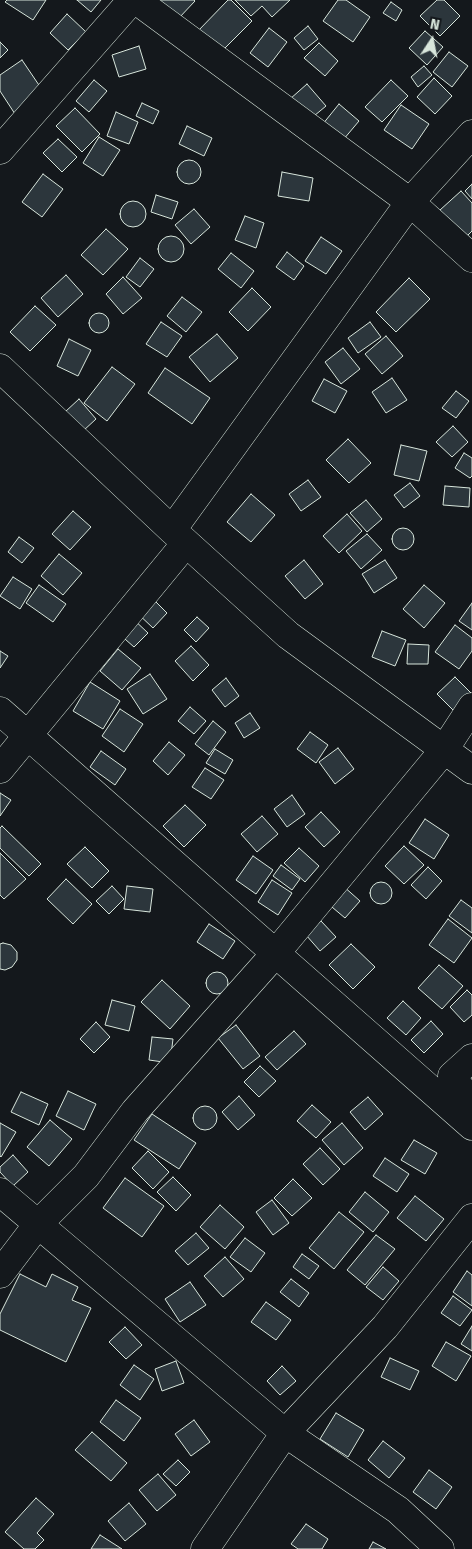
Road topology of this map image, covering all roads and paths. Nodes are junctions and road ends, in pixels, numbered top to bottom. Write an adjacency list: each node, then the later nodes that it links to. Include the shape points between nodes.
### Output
1 (132, 0): 4 (street)
2 (136, 0): 5 (street)
3 (472, 134): 5 (street)
4 (0, 150)
5 (410, 202): 6 (street); 8 (street)
6 (472, 258)
7 (0, 368): 8 (street)
8 (179, 536): 11 (street); 12 (street, via 288,635)
9 (472, 707): 12 (street)
10 (0, 711): 11 (street)
11 (28, 736): 13 (street); 15 (street)
12 (444, 750): 14 (street); 15 (street)
13 (0, 769)
14 (472, 770)
15 (275, 954): 18 (street); 21 (street, via 136,1111 86,1176)
16 (472, 1058): 17 (street, via 452,1076)
17 (472, 1104)
18 (472, 1126)
19 (0, 1192): 21 (street)
20 (472, 1218): 23 (street, via 386,1327)
21 (38, 1224): 22 (street); 23 (street)
22 (0, 1274)
23 (285, 1433): 24 (street); 25 (street, via 398,1510)
24 (205, 1549)
25 (440, 1549)

